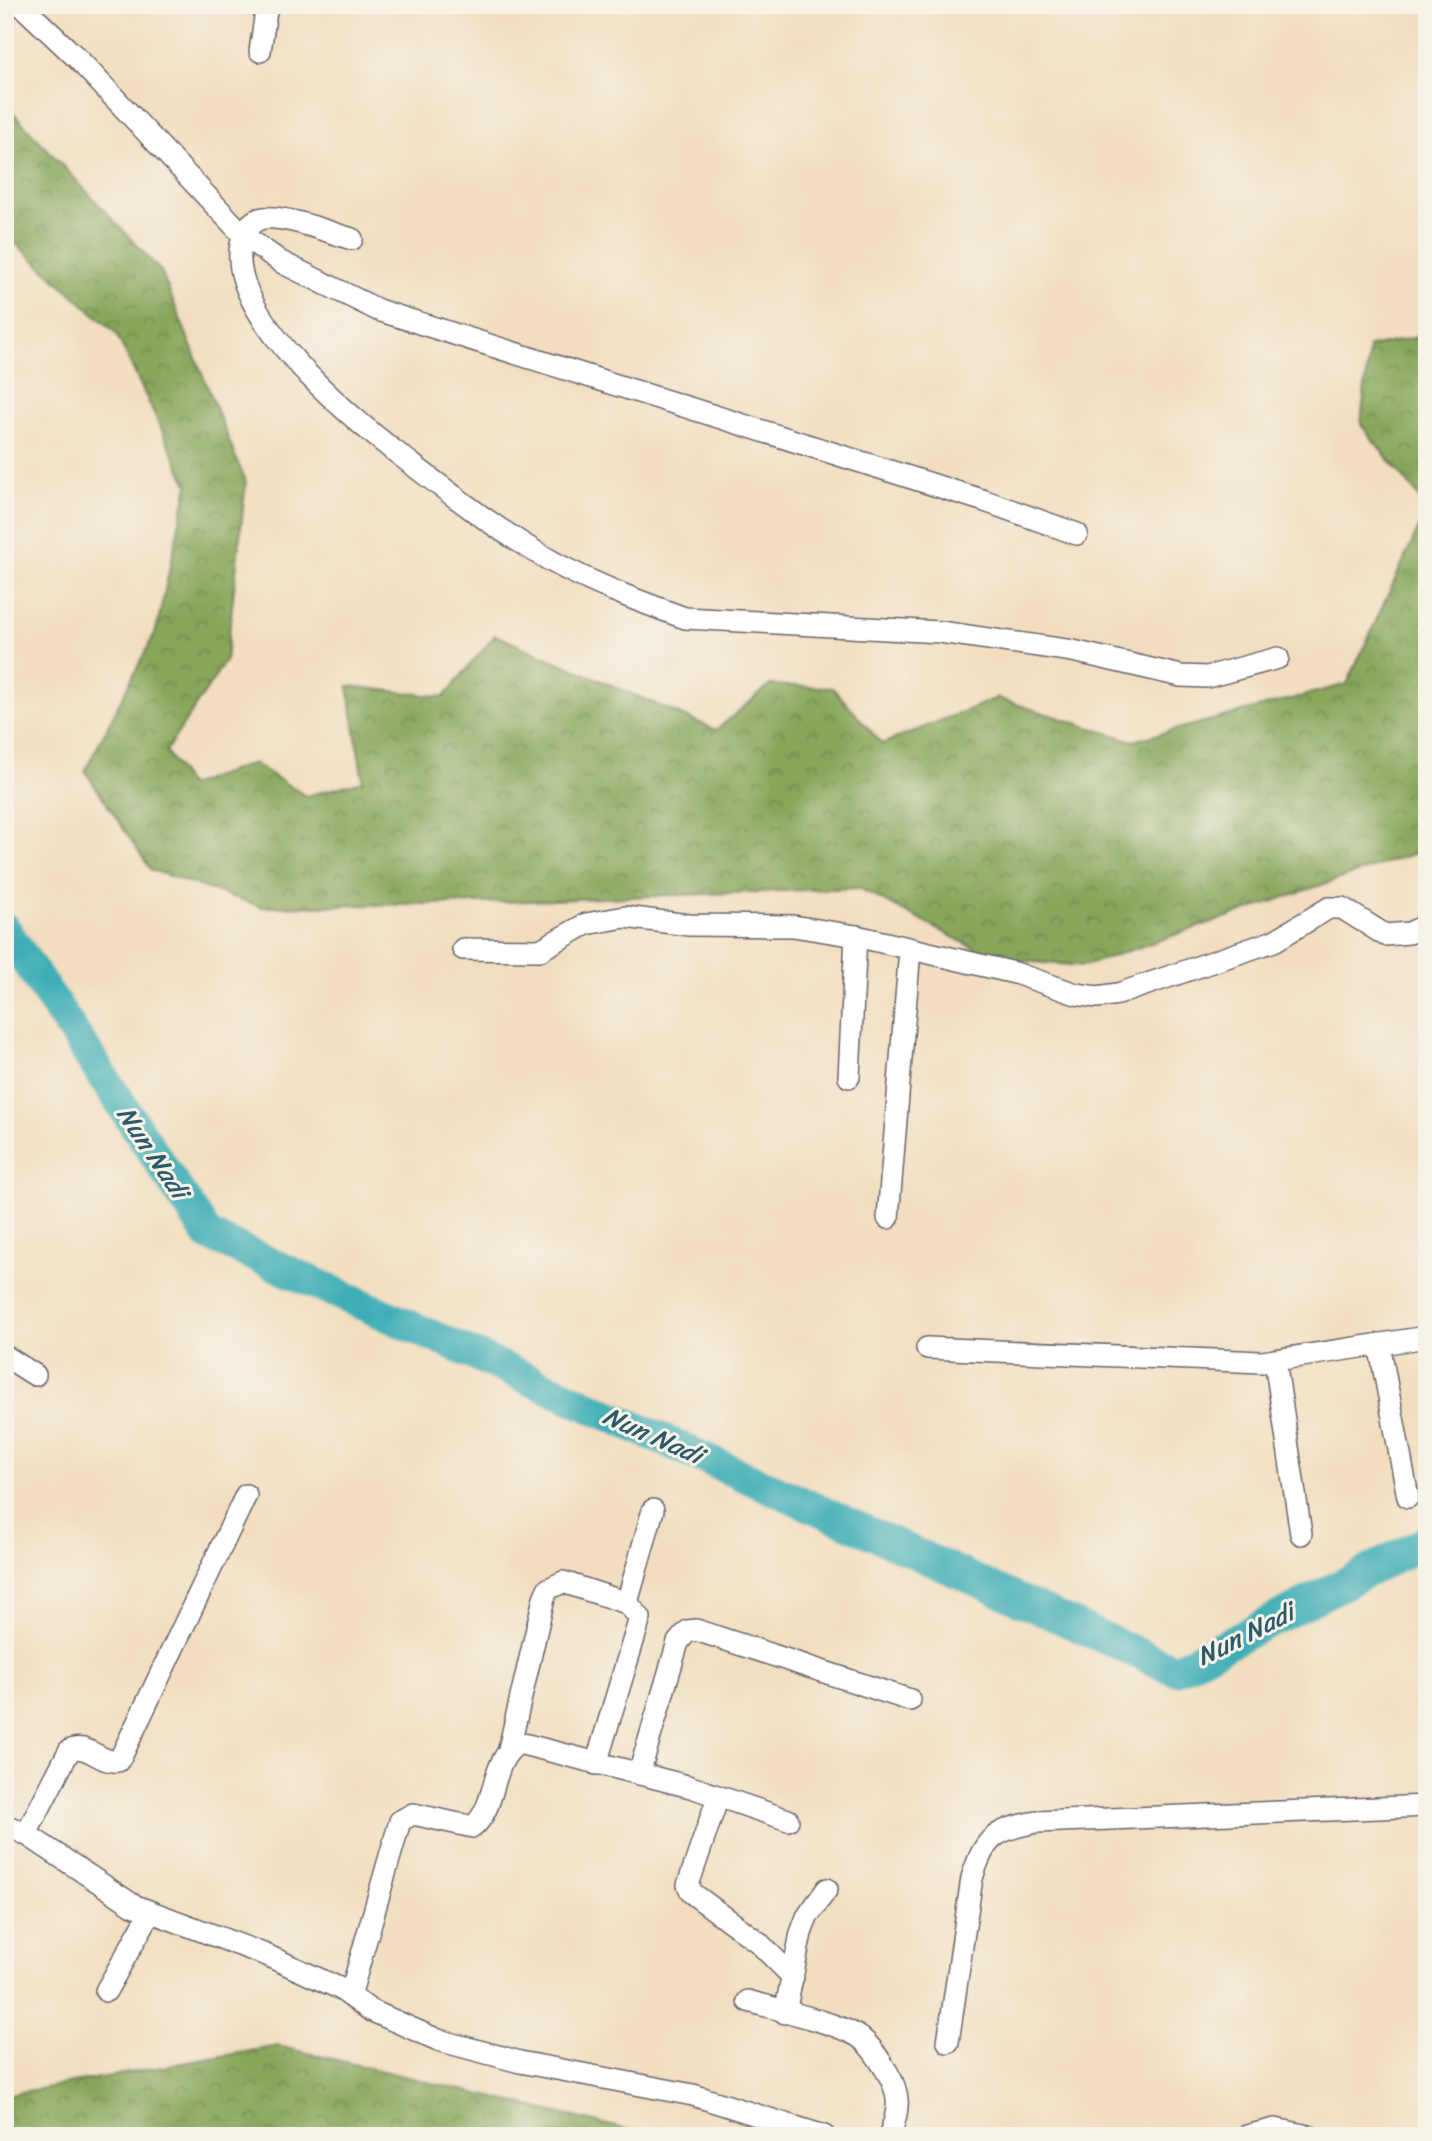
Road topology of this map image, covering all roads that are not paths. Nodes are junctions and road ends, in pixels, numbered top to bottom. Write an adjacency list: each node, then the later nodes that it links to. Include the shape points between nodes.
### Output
1 (21, 5): 4 (street, via 121,103)
2 (267, 5): 3 (street)
3 (260, 51)
4 (243, 236): 5 (street, via 249,225 264,218); 6 (street, via 281,262 379,310 972,496); 7 (street, via 239,272 248,295 311,378 344,410 533,549 645,604 685,618 940,632 1073,651 1181,676 1207,677)
5 (352, 239)
6 (1077, 534)
7 (1278, 658)
8 (1427, 925): 11 (street, via 1409,933 1385,935 1342,908 1329,908 1274,941 1097,997)
9 (856, 936): 10 (street, via 793,926 689,925 625,917 586,924 540,950); 11 (street); 12 (street)
10 (463, 949)
11 (910, 949): 13 (street)
12 (849, 1077)
13 (888, 1218)
14 (1427, 1337): 15 (street)
15 (1379, 1344): 18 (street); 21 (street)
16 (927, 1348): 18 (street)
17 (5, 1356): 19 (street)
18 (1275, 1360): 23 (street)
19 (35, 1375)
20 (246, 1495): 33 (street, via 122,1755 111,1762 84,1749 69,1751)
21 (1408, 1497)
22 (653, 1510): 24 (street)
23 (1301, 1534)
24 (627, 1603): 26 (street, via 563,1582 548,1589); 27 (street, via 640,1618)
25 (910, 1700): 28 (street, via 688,1631 678,1642)
26 (509, 1749): 27 (street, via 519,1743 535,1745); 38 (street, via 487,1808 473,1827 413,1814 400,1821)
27 (596, 1764): 28 (street)
28 (639, 1774): 29 (street)
29 (718, 1797): 31 (street); 36 (street, via 688,1885)
30 (1427, 1806): 41 (street, via 1037,1822 997,1832 979,1854 972,1878)
31 (788, 1820)
32 (5, 1825): 33 (street)
33 (26, 1834): 35 (street)
34 (827, 1889): 36 (street, via 807,1917)
35 (150, 1913): 37 (street); 38 (street, via 266,1955)
36 (793, 1977): 40 (street)
37 (106, 1991)
38 (350, 1996): 42 (street, via 370,2010 438,2040 520,2062 693,2095)
39 (748, 2001): 40 (street)
40 (785, 2013): 43 (street, via 842,2029 862,2039 878,2057 900,2104)
41 (948, 2042)
42 (824, 2136)
43 (889, 2136)
44 (1247, 2136): 45 (street, via 1275,2129)
45 (1310, 2136)

